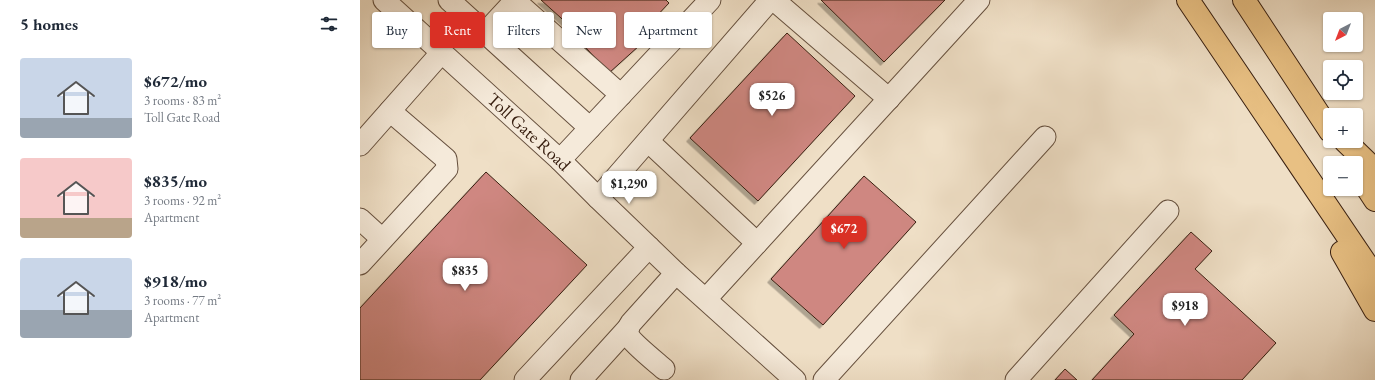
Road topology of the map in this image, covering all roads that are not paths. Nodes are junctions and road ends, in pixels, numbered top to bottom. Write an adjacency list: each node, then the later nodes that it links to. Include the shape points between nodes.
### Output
1 (384, 0): 10 (street, Toll Gate Road)
2 (449, 0): 9 (street)
3 (770, 0): 19 (street)
4 (774, 0): 13 (street)
5 (979, 0): 13 (street)
6 (1188, 0): 11 (highway)
7 (1244, 0): 15 (highway)
8 (703, 2): 12 (street)
9 (486, 33): 12 (street, via 510,6 522,7); 16 (street)
10 (442, 52): 14 (street); 21 (street, Toll Gate Road)
11 (1251, 93): 33 (highway); 35 (highway)
12 (621, 95): 16 (street)
13 (889, 99): 29 (street)
14 (390, 111): 18 (street); 28 (street, via 446,159 447,169)
15 (1323, 119)
16 (590, 128): 21 (street)
17 (1045, 137): 41 (street)
18 (362, 139)
19 (648, 141): 24 (street); 29 (street)
20 (1352, 148): 22 (highway)
21 (560, 160): 24 (street, Toll Gate Road)
22 (1375, 170)
23 (1363, 182): 25 (highway)
24 (598, 198): 30 (street, Toll Gate Road)
25 (1375, 200)
26 (1168, 211): 42 (street)
27 (360, 219): 28 (street)
28 (382, 239): 31 (street)
29 (757, 243): 34 (street)
30 (648, 247): 32 (street, Toll Gate Road); 38 (street)
31 (360, 264)
32 (676, 273): 34 (street, Toll Gate Road); 36 (street)
33 (1375, 277)
34 (706, 298): 40 (street, Toll Gate Road)
35 (1375, 310)
36 (629, 327): 37 (street, via 628,335); 39 (street)
37 (664, 369)
38 (525, 380)
39 (580, 380)
40 (795, 380)
41 (824, 380)
42 (1016, 380)

